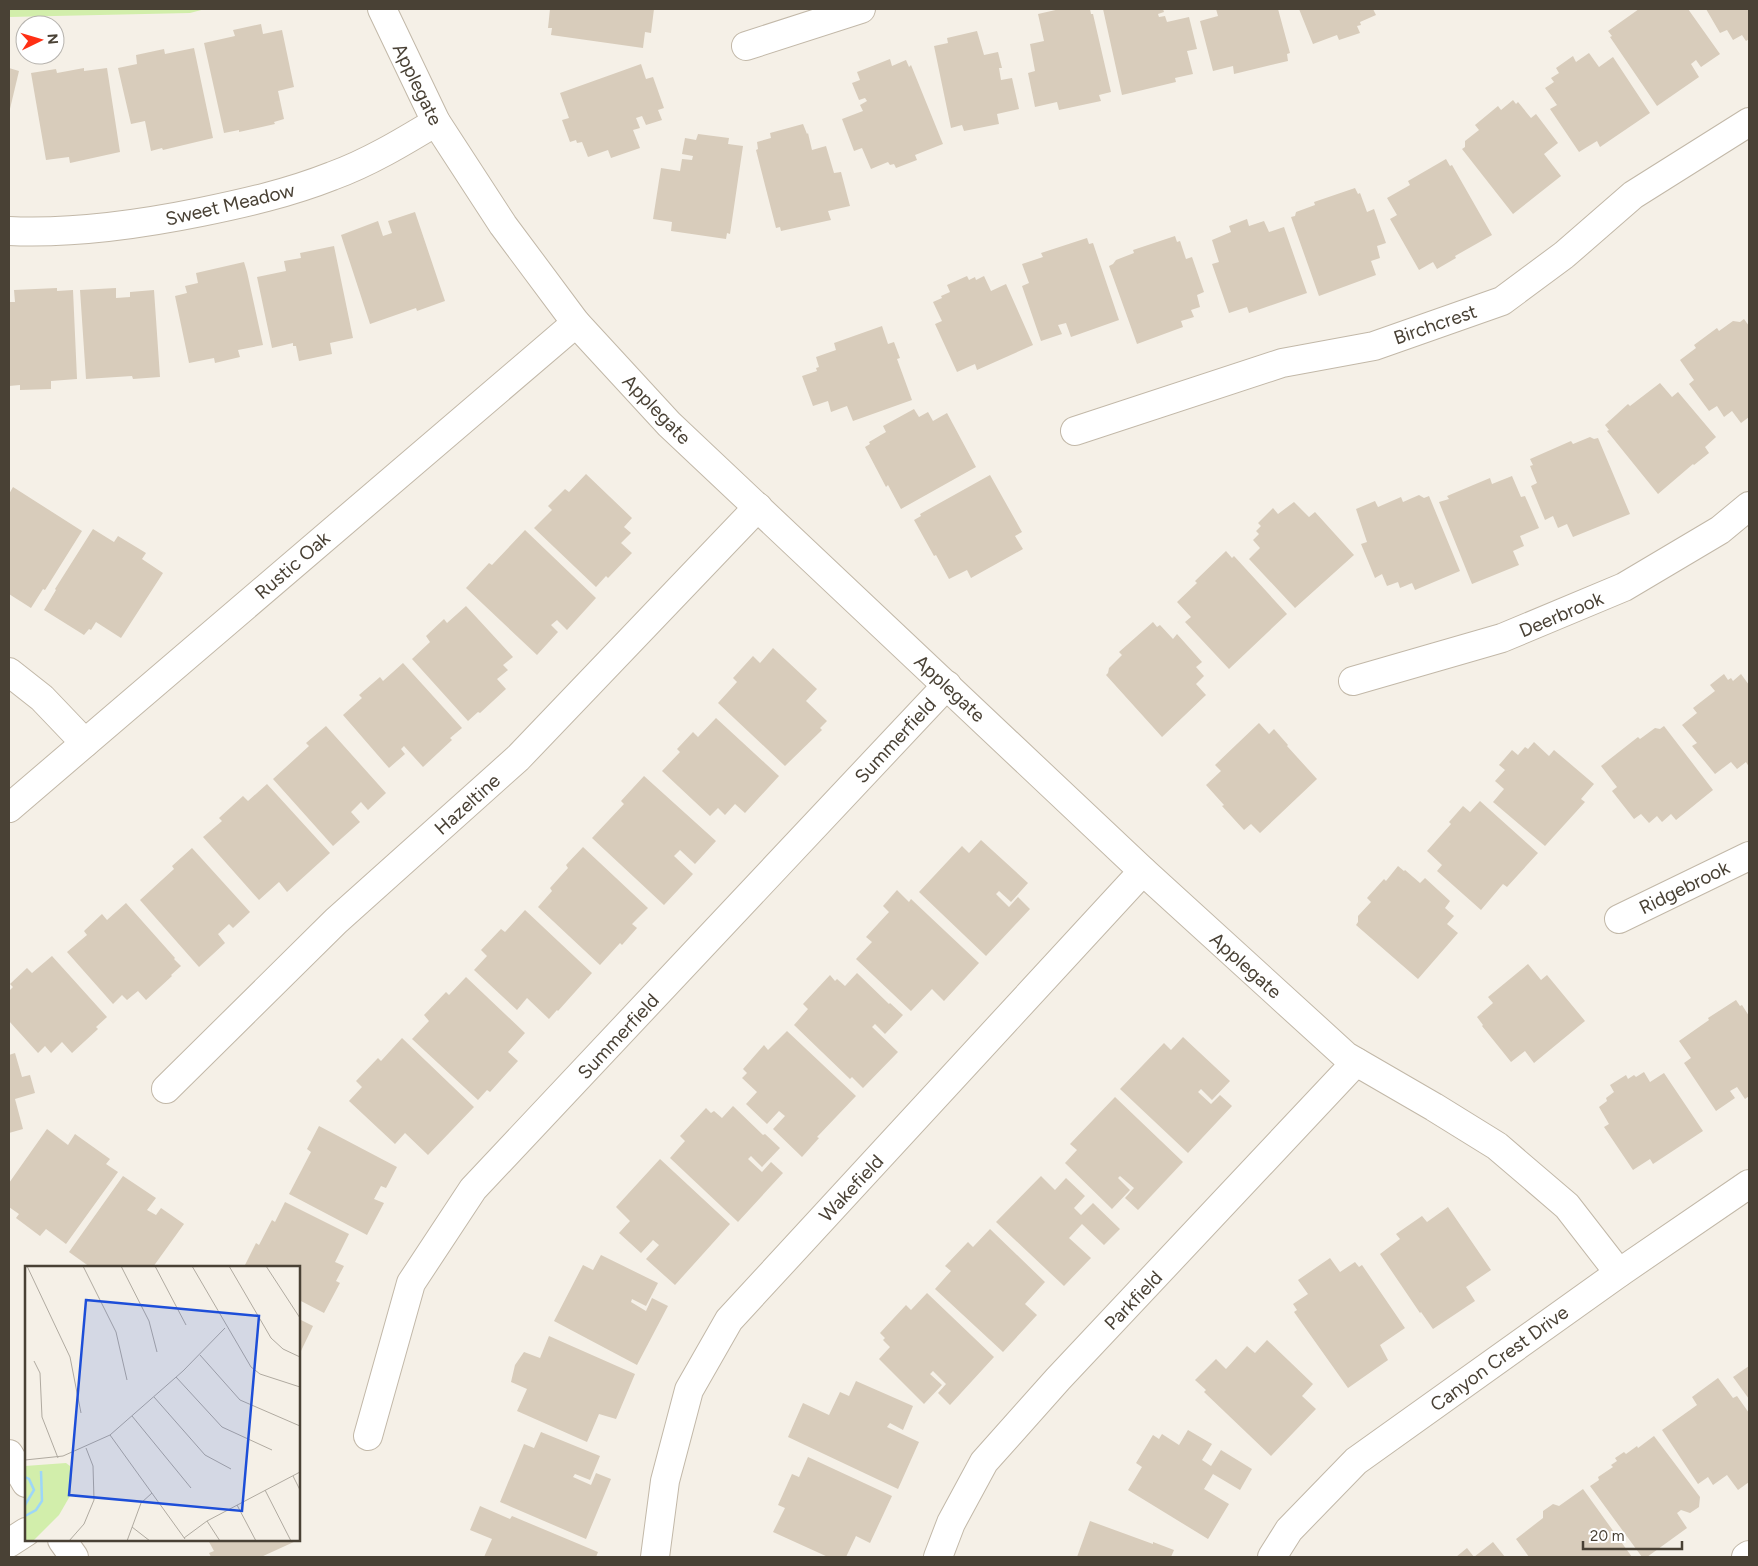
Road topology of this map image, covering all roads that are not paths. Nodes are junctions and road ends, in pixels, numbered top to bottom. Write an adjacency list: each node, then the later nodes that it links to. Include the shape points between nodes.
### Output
1 (382, 9): 4 (street, Applegate)
2 (861, 9): 3 (street)
3 (746, 46)
4 (436, 122): 6 (street, Sweet Meadow, via 391,149 334,176 284,193 157,221 86,230); 7 (street, Applegate, via 503,225)
5 (1749, 122): 8 (street, Birchcrest, via 1633,195 1564,255 1502,301 1374,346 1282,363)
6 (9, 231)
7 (576, 323): 10 (street, Applegate, via 669,424); 14 (street, Rustic Oak)
8 (1075, 430)
9 (1749, 506): 12 (street, Deerbrook, via 1720,530 1624,587 1502,638)
10 (758, 508): 13 (street, Applegate); 20 (street, Hazeltine, via 518,758 336,922)
11 (9, 672): 14 (street, via 42,698)
12 (1353, 681)
13 (947, 684): 17 (street, Applegate); 23 (street, Summerfield, via 473,1190 411,1283)
14 (85, 743): 15 (street, Rustic Oak)
15 (9, 808)
16 (1749, 856): 18 (street, Ridgebrook)
17 (1143, 871): 19 (street, Applegate); 31 (street, Wakefield, via 729,1320 689,1390 666,1481)
18 (1619, 919)
19 (1356, 1062): 22 (street, Applegate, via 1497,1146 1567,1206); 32 (street, Parkfield, via 984,1462 951,1523)
20 (166, 1090)
21 (1749, 1184): 22 (street, Canyon Crest Drive)
22 (1619, 1273): 33 (street, Canyon Crest Drive, via 1356,1461 1289,1530)
23 (368, 1436)
24 (9, 1454): 25 (street)
25 (25, 1481)
26 (25, 1533): 28 (street)
27 (63, 1541): 30 (street)
28 (9, 1543)
29 (1749, 1555): 34 (street)
30 (74, 1557)
31 (655, 1557)
32 (938, 1557)
33 (1272, 1557)
34 (1746, 1557)

